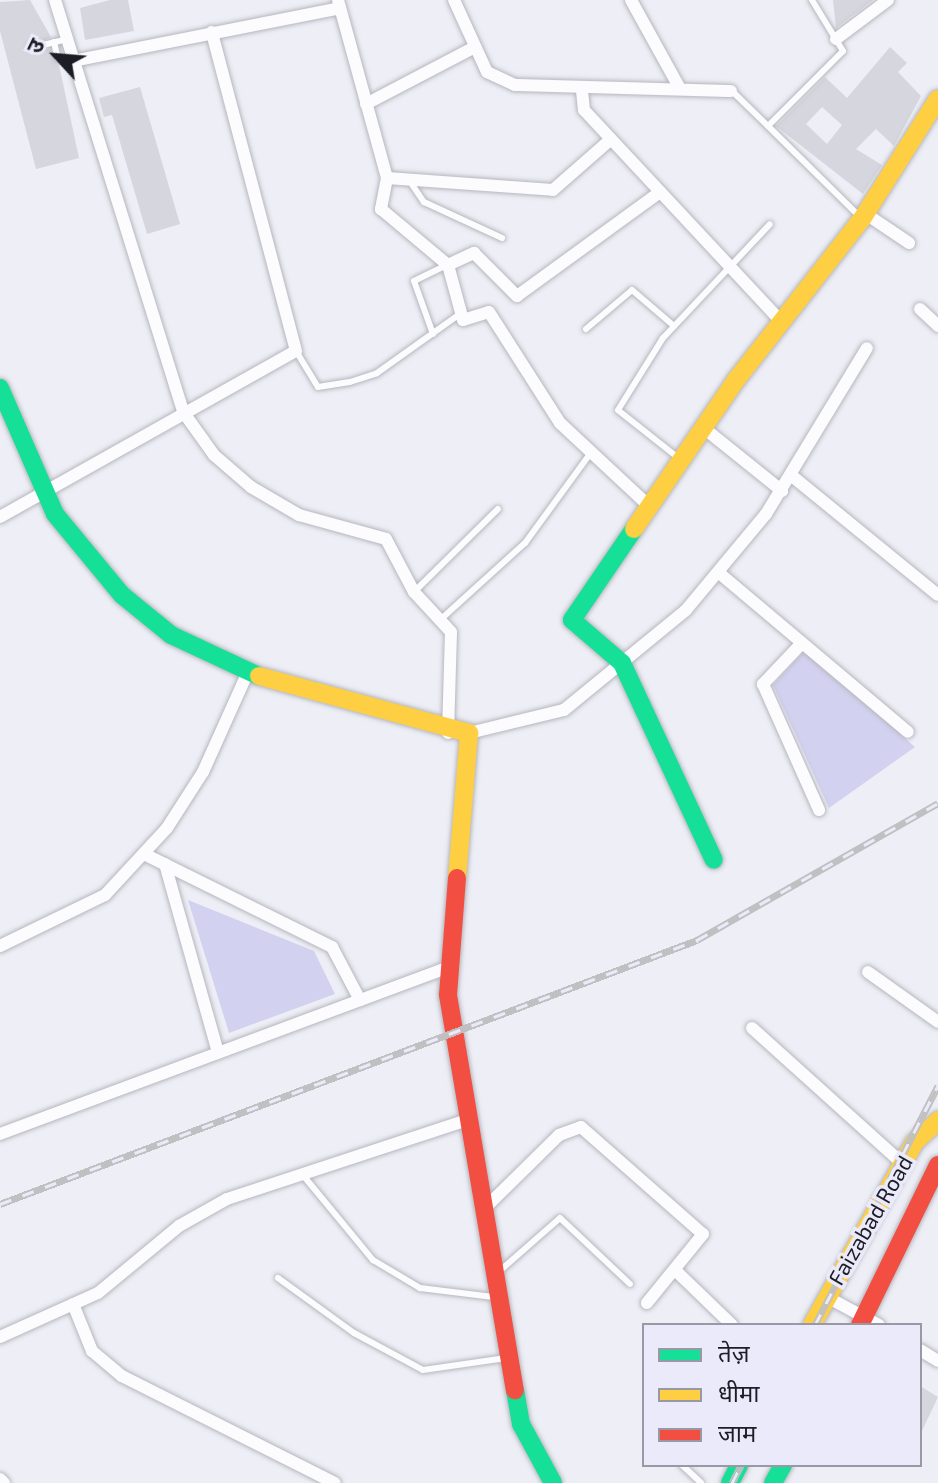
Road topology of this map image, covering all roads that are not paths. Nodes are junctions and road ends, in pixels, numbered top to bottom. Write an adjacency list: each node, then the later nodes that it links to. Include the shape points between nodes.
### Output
1 (55, 0): 9 (street)
2 (454, 0): 11 (street)
3 (631, 0): 13 (street)
4 (812, 0): 8 (lane)
5 (888, 0): 8 (street)
6 (339, 4): 7 (street); 17 (street)
7 (212, 32): 12 (street); 37 (street)
8 (836, 39): 18 (lane, via 843,51)
9 (60, 40): 10 (lane); 12 (street)
10 (31, 48)
11 (473, 48): 14 (street, via 487,72 515,85); 17 (street)
12 (65, 60): 39 (street)
13 (679, 87): 14 (street); 15 (street)
14 (582, 91): 19 (street, via 584,110)
15 (731, 91): 18 (lane)
16 (938, 99): 23 (street)
17 (366, 104): 20 (street)
18 (768, 126): 23 (lane)
19 (611, 139): 21 (street, via 553,190); 22 (street)
20 (387, 178): 21 (street); 27 (street, via 381,209)
21 (409, 180): 25 (lane, via 424,202)
22 (660, 192): 27 (street, via 517,296 474,253); 28 (street)
23 (864, 217): 26 (street); 31 (street)
24 (770, 224): 28 (lane)
25 (502, 238)
26 (909, 243)
27 (448, 265): 30 (street); 35 (lane, via 414,281)
28 (730, 266): 31 (street); 32 (lane)
29 (920, 309): 33 (street)
30 (461, 313): 35 (lane); 41 (street, via 463,320 489,312 560,423)
31 (782, 322): 40 (street)
32 (674, 326): 34 (lane, via 632,290); 42 (lane, via 618,410)
33 (938, 326)
34 (586, 329)
35 (433, 334): 37 (lane, via 377,373 318,387)
36 (867, 348): 43 (street)
37 (296, 351): 39 (street)
38 (0, 388): 45 (street)
39 (184, 413): 45 (street); 50 (street, via 214,455 251,487 299,515 386,539)
40 (704, 429): 42 (street); 44 (street)
41 (590, 454): 46 (street); 52 (lane, via 525,543)
42 (683, 462): 46 (street)
43 (792, 476): 44 (street); 51 (street)
44 (782, 491): 49 (street)
45 (46, 495): 48 (street); 55 (street, via 122,595 171,635)
46 (651, 508): 54 (street, via 572,620)
47 (498, 509): 50 (lane)
48 (0, 517)
49 (718, 572): 53 (street); 54 (street, via 686,610)
50 (414, 592): 52 (street)
51 (938, 595)
52 (440, 620): 57 (street, via 451,632)
53 (802, 643): 56 (street); 59 (street, via 763,684)
54 (622, 663): 58 (street, via 564,710); 61 (street)
55 (248, 672): 57 (street); 60 (street, via 203,772)
56 (908, 732)
57 (448, 733): 58 (street)
58 (469, 733): 64 (street)
59 (819, 810)
60 (144, 854): 62 (street); 63 (street, via 105,895)
61 (714, 860)
62 (165, 864): 66 (street, via 332,947); 69 (street)
63 (0, 946)
64 (451, 966): 66 (street); 70 (street)
65 (868, 972): 67 (street)
66 (360, 1000): 69 (street)
67 (938, 1022)
68 (752, 1028): 73 (street)
69 (218, 1052): 72 (street)
70 (464, 1121): 75 (street); 76 (street)
71 (938, 1121): 73 (street, Faizabad Road)
72 (0, 1134)
73 (902, 1163): 81 (street, Faizabad Road)
74 (938, 1165): 85 (street)
75 (302, 1174): 82 (lane, via 373,1260 420,1288); 84 (street, via 227,1199 179,1226 98,1293)
76 (482, 1211): 77 (street, via 559,1135 581,1127 703,1234); 78 (street)
77 (675, 1270): 83 (street); 86 (street)
78 (495, 1275): 80 (lane, via 560,1218); 82 (street)
79 (278, 1278): 89 (lane, via 354,1333 423,1370)
80 (630, 1284)
81 (827, 1297): 85 (street); 87 (street, Faizabad Road)
82 (499, 1298): 89 (street)
83 (647, 1303)
84 (73, 1304): 88 (street); 91 (street, via 92,1351 122,1376)
85 (868, 1322)
86 (730, 1323)
87 (813, 1323)
88 (0, 1337)
89 (510, 1357): 92 (street, via 521,1424)
90 (684, 1467): 93 (lane)
91 (335, 1483)
92 (553, 1483)
93 (701, 1483)

